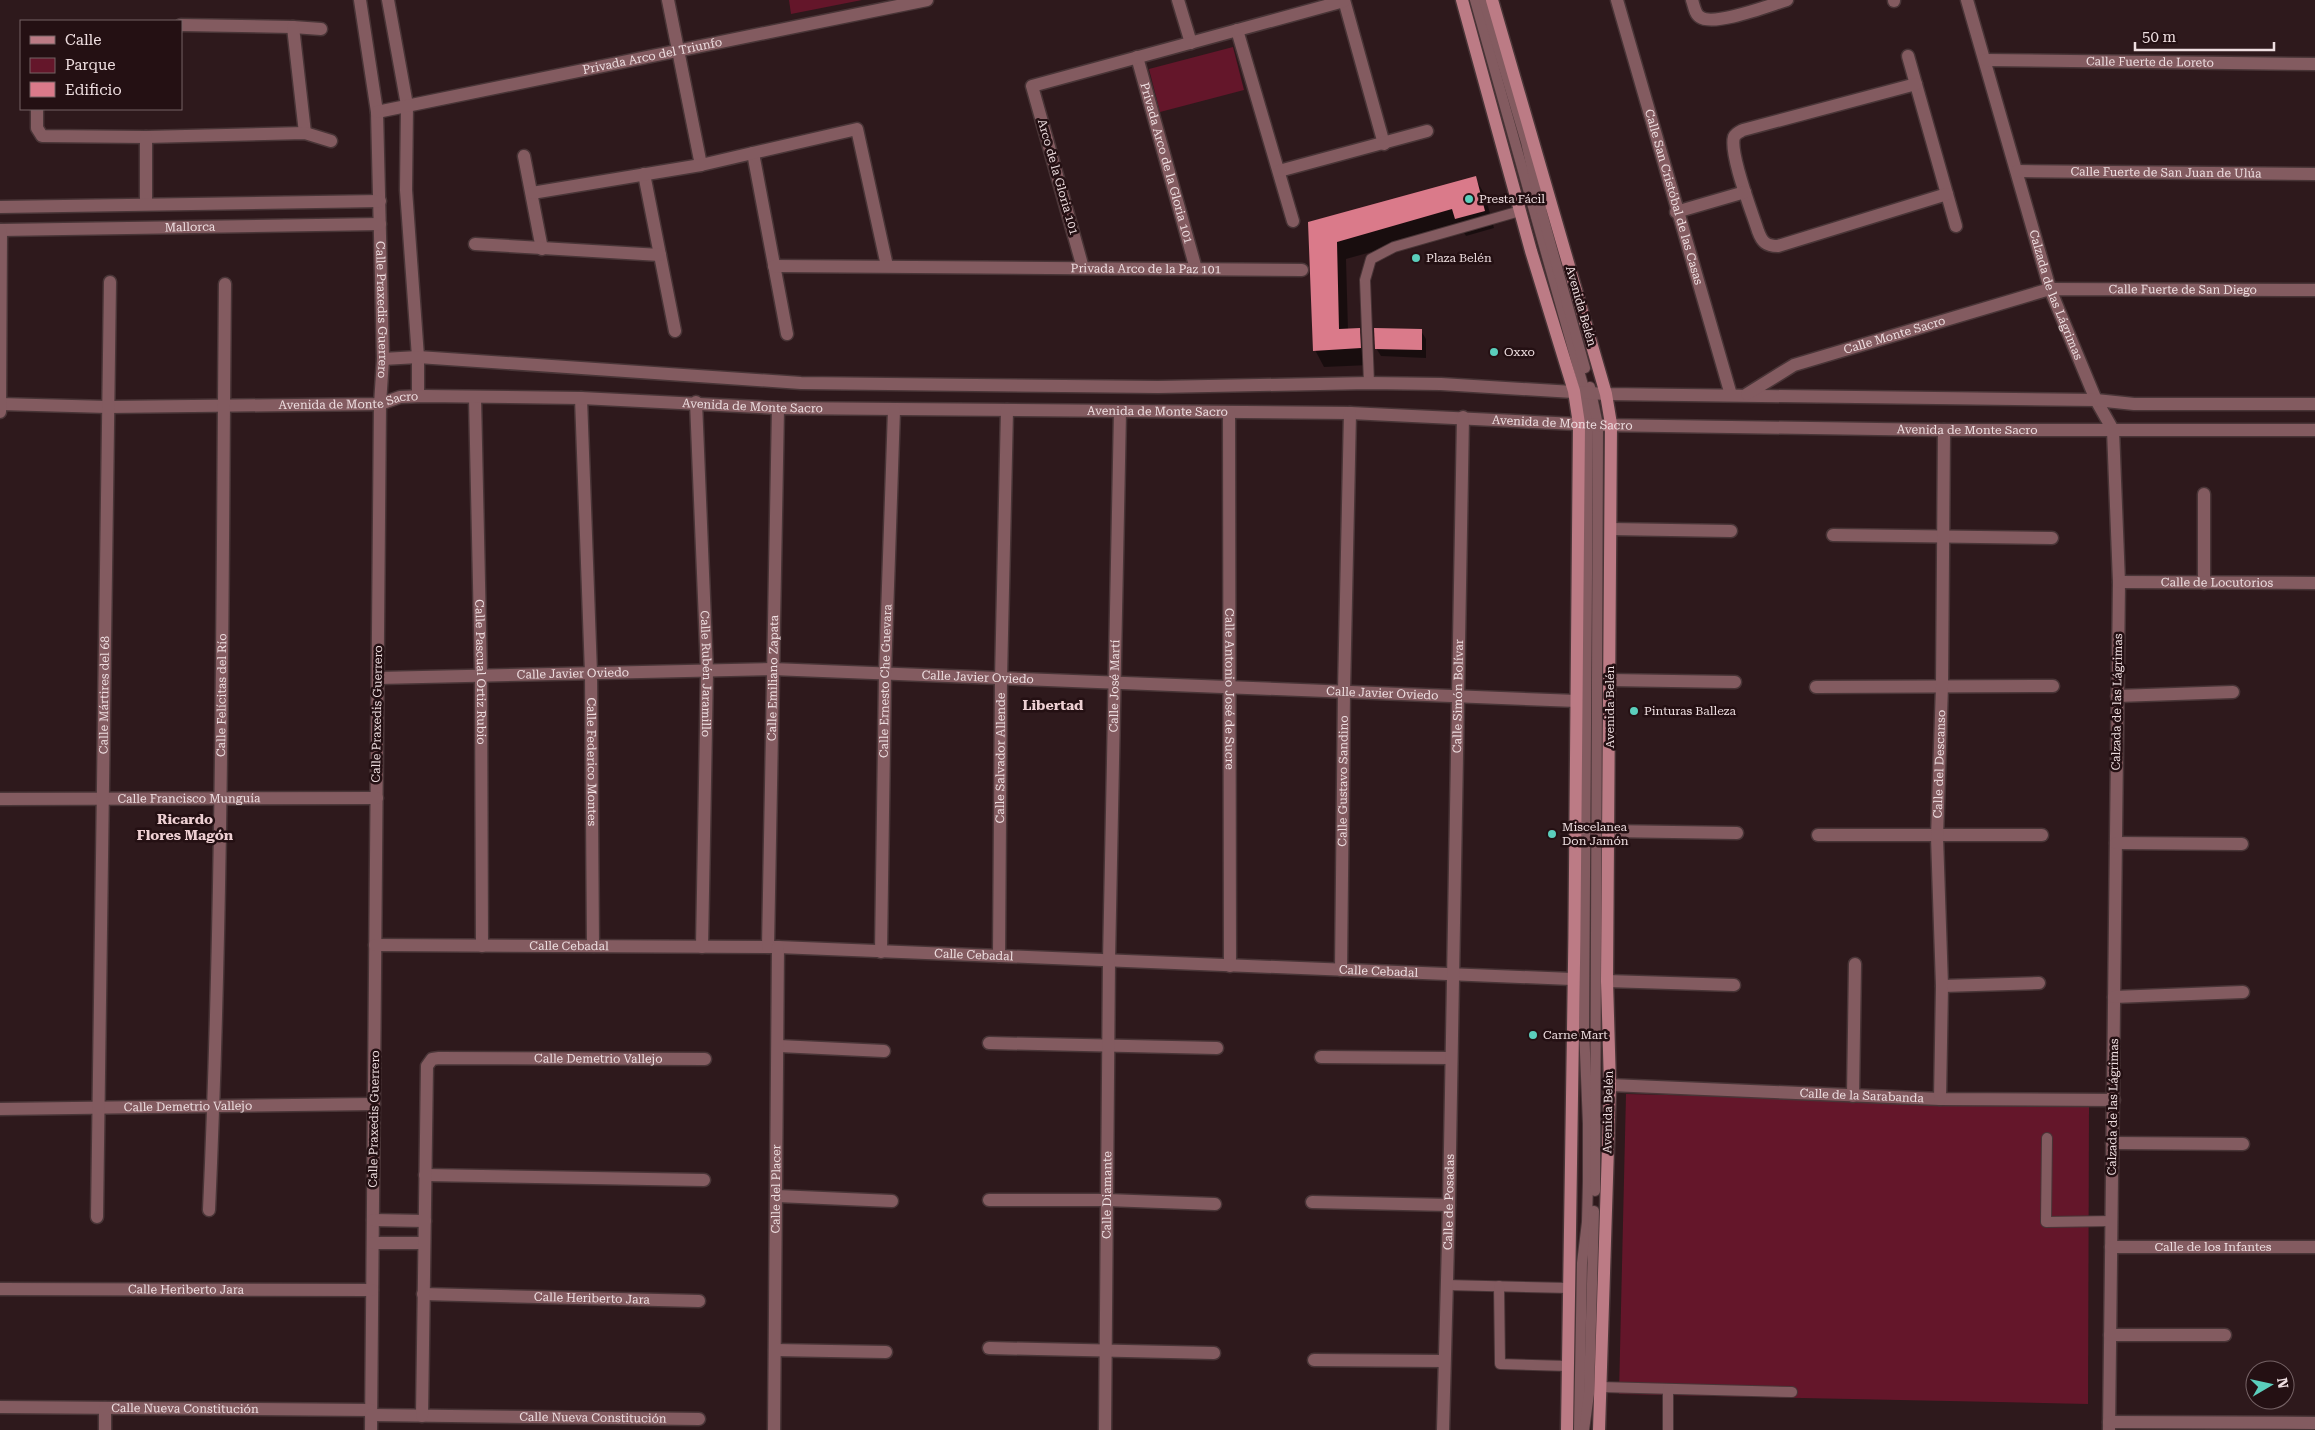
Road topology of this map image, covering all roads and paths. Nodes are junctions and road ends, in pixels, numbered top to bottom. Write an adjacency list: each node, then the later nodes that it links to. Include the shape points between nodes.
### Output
1 (360, 0): 28 (street, Calle Praxedis Guerrero)
2 (388, 0): 26 (street)
3 (668, 0): 20 (street)
4 (927, 0): 20 (street, Privada Arco del Triunfo)
5 (1178, 0): 19 (street)
6 (1344, 0): 18 (street); 33 (street)
7 (1462, 0): 48 (main road, Avenida Belén)
8 (1475, 0): 72 (lane)
9 (1484, 0): 72 (lane, via 1526,142)
10 (1492, 0): 73 (main road, Avenida Belén)
11 (1617, 0): 49 (street, Calle San Cristóbal de las Casas)
12 (1692, 0): 13 (street, via 1697,14 1707,20 1719,20)
13 (1787, 0)
14 (1968, 0): 23 (street, Calzada de las Lágrimas)
15 (182, 24): 16 (street)
16 (293, 26): 17 (street); 30 (street)
17 (321, 29)
18 (1237, 30): 19 (street); 37 (street)
19 (1191, 43): 22 (street)
20 (677, 50): 26 (street, Privada Arco del Triunfo); 36 (street)
21 (1908, 56): 25 (street)
22 (1137, 58): 60 (street, Arco de la Gloria 101, via 1032,86); 61 (street, Privada Arco de la Gloria 101)
23 (1985, 60): 24 (street, Calle Fuerte de Loreto); 38 (street, Calzada de las Lágrimas)
24 (2315, 64)
25 (1916, 84): 41 (street, via 1736,134 1734,148); 43 (street)
26 (407, 105): 28 (street, Privada Arco del Triunfo); 69 (street, via 406,190)
27 (38, 110): 31 (street, via 37,128 42,136)
28 (377, 112): 44 (street, Calle Praxedis Guerrero)
29 (1427, 131): 33 (street)
30 (305, 133): 31 (street); 32 (street)
31 (146, 137): 45 (street)
32 (331, 141)
33 (1384, 144): 37 (street)
34 (752, 153): 36 (street); 58 (street); 59 (street, via 857,129)
35 (524, 156): 42 (street)
36 (700, 165): 39 (street)
37 (1279, 171): 50 (street)
38 (2016, 171): 40 (street, Calle Fuerte de San Juan de Ulúa); 65 (street, Calzada de las Lágrimas)
39 (644, 174): 42 (street); 57 (street)
40 (2315, 174)
41 (1746, 192): 43 (street, via 1761,240 1769,246 1778,246); 49 (street)
42 (532, 194): 56 (street)
43 (1947, 194): 53 (street)
44 (380, 201): 46 (street, Mallorca); 51 (street, Calle Praxedis Guerrero)
45 (146, 204): 46 (street, Mallorca); 47 (street, Mallorca)
46 (213, 204): 52 (street)
47 (0, 207)
48 (1520, 211): 71 (lane, via 1394,247 1371,259 1365,280); 72 (main road, Avenida Belén)
49 (1676, 212): 74 (street, Calle San Cristóbal de las Casas)
50 (1293, 221)
51 (380, 224): 52 (street, Mallorca); 70 (street, Calle Praxedis Guerrero)
52 (214, 226): 54 (street, Mallorca)
53 (1956, 226)
54 (0, 230): 81 (street)
55 (476, 244): 56 (street)
56 (542, 249): 57 (street)
57 (660, 255): 67 (street)
58 (774, 266): 59 (street, Privada Arco de la Paz 101); 68 (street)
59 (887, 266): 60 (street, Privada Arco de la Paz 101)
60 (1083, 268): 61 (street, Privada Arco de la Paz 101)
61 (1196, 269): 62 (street, Privada Arco de la Paz 101)
62 (1302, 270)
63 (110, 282): 85 (street, Calle Mártires del 68)
64 (224, 284): 84 (street, Calle Felícitas del Río)
65 (2050, 289): 66 (street, Calle Fuerte de San Diego); 75 (street, Calle Monte Sacro, via 1794,366); 79 (street, Calzada de las Lágrimas)
66 (2315, 290)
67 (675, 330)
68 (786, 334)
69 (418, 358): 70 (street, Avenida de Monte Sacro); 71 (street, Avenida de Monte Sacro, via 801,383 1158,387); 76 (street)
70 (383, 359): 82 (street, Calle Praxedis Guerrero)
71 (1369, 383): 72 (street, Avenida de Monte Sacro)
72 (1584, 392): 73 (street, Avenida de Monte Sacro); 94 (main road, Avenida Belén); 94 (lane)
73 (1606, 394): 74 (street, Avenida de Monte Sacro); 94 (main road, Avenida Belén)
74 (1731, 395): 75 (street, Avenida de Monte Sacro)
75 (1746, 395): 79 (street, Avenida de Monte Sacro)
76 (418, 396): 77 (street, Avenida de Monte Sacro); 82 (street, Avenida de Monte Sacro, via 400,397)
77 (476, 398): 78 (street, Avenida de Monte Sacro); 111 (street, Calle Pascual Ortiz Rubio)
78 (581, 398): 80 (street, Avenida de Monte Sacro); 109 (street, Calle Federico Montes)
79 (2096, 400): 83 (street, Avenida de Monte Sacro, via 2134,404); 96 (street, Calzada de las Lágrimas)
80 (696, 402): 86 (street, Avenida de Monte Sacro); 108 (street, Calle Rubén Jaramillo)
81 (0, 404): 85 (street, Avenida de Monte Sacro); 89 (street)
82 (380, 404): 84 (street, Avenida de Monte Sacro); 112 (street, Calle Praxedis Guerrero)
83 (2315, 404)
84 (224, 405): 85 (street, Avenida de Monte Sacro); 126 (street, Calle Felícitas del Río)
85 (108, 406): 127 (street, Calle Mártires del 68)
86 (778, 408): 87 (street, Avenida de Monte Sacro); 107 (street, Calle Emiliano Zapata)
87 (894, 410): 88 (street, Avenida de Monte Sacro); 110 (street, Calle Ernesto Che Guevara)
88 (1008, 410): 90 (street, Avenida de Monte Sacro); 113 (street, Calle Salvador Allende)
89 (0, 412)
90 (1120, 412): 91 (street, Avenida de Monte Sacro); 116 (street, Calle José Martí)
91 (1230, 413): 92 (street, Avenida de Monte Sacro); 119 (street, Calle Antonio José de Sucre)
92 (1350, 413): 93 (street, Avenida de Monte Sacro); 121 (street, Calle Gustavo Sandino)
93 (1463, 417): 94 (street, Avenida de Monte Sacro); 123 (street, Calle Simón Bolívar)
94 (1594, 424): 95 (street, Avenida de Monte Sacro); 99 (main road, Avenida Belén); 125 (main road, Avenida Belén); 226 (lane, via 1584,1028 1588,1172 1582,1264); 227 (lane, via 1597,1124 1589,1394)
95 (1944, 430): 96 (street, Avenida de Monte Sacro); 102 (street, Calle del Descanso)
96 (2113, 430): 97 (street, Avenida de Monte Sacro); 104 (street, Calzada de las Lágrimas)
97 (2315, 430)
98 (2204, 494): 105 (street)
99 (1611, 529): 100 (street); 114 (main road, Avenida Belén)
100 (1731, 531)
101 (1833, 535): 102 (street)
102 (1943, 537): 103 (street); 117 (street, Calle del Descanso)
103 (2052, 538)
104 (2119, 582): 105 (street, Calle de Locutorios); 124 (street, Calzada de las Lágrimas)
105 (2204, 583): 106 (street, Calle de Locutorios)
106 (2315, 583)
107 (772, 669): 108 (street, Calle Javier Oviedo); 110 (street, Calle Javier Oviedo); 141 (street, Calle Emiliano Zapata)
108 (707, 671): 109 (street, Calle Javier Oviedo); 140 (street, Calle Rubén Jaramillo)
109 (591, 673): 111 (street, Calle Javier Oviedo); 139 (street, Calle Federico Montes)
110 (885, 674): 113 (street, Calle Javier Oviedo); 142 (street, Calle Ernesto Che Guevara)
111 (482, 676): 112 (street, Calle Javier Oviedo); 138 (street, Calle Pascual Ortiz Rubio)
112 (378, 678): 128 (street, Calle Praxedis Guerrero)
113 (1001, 678): 116 (street, Calle Javier Oviedo); 143 (street, Calle Salvador Allende)
114 (1610, 680): 115 (street); 130 (main road, Avenida Belén)
115 (1735, 682)
116 (1115, 683): 119 (street, Calle Javier Oviedo); 144 (street, Calle José Martí)
117 (1942, 686): 118 (street); 120 (street); 134 (street, Calle del Descanso)
118 (2053, 686)
119 (1229, 687): 121 (street, Calle Javier Oviedo); 146 (street, Calle Antonio José de Sucre)
120 (1816, 687)
121 (1344, 691): 123 (street, Calle Javier Oviedo); 147 (street, Calle Gustavo Sandino)
122 (2233, 692): 124 (street)
123 (1460, 696): 125 (street, Calle Javier Oviedo); 148 (street, Calle Simón Bolívar)
124 (2118, 696): 135 (street, Calzada de las Lágrimas)
125 (1577, 701): 149 (main road, Avenida Belén)
126 (221, 797): 127 (street, Calle Francisco Munguía); 128 (street, Calle Francisco Munguía); 169 (street, Calle Felícitas del Río)
127 (103, 798): 129 (street, Calle Francisco Munguía); 170 (street, Calle Mártires del 68)
128 (377, 798): 137 (street, Calle Praxedis Guerrero)
129 (0, 799)
130 (1609, 831): 131 (street); 150 (main road, Avenida Belén)
131 (1737, 833)
132 (2042, 835): 134 (street)
133 (1818, 836): 134 (street)
134 (1937, 837): 153 (street, Calle del Descanso)
135 (2116, 844): 136 (street); 155 (street, Calzada de las Lágrimas)
136 (2242, 844)
137 (375, 945): 138 (street, Calle Cebadal); 168 (street, Calle Praxedis Guerrero)
138 (482, 946): 139 (street, Calle Cebadal)
139 (593, 946): 140 (street, Calle Cebadal)
140 (702, 947): 141 (street, Calle Cebadal)
141 (773, 947): 142 (street, Calle Cebadal); 158 (street, Calle del Placer)
142 (881, 952): 143 (street, Calle Cebadal)
143 (999, 956): 144 (street, Calle Cebadal)
144 (1109, 961): 146 (street, Calle Cebadal); 157 (street, Calle Diamante)
145 (1855, 964): 165 (street)
146 (1230, 966): 147 (street, Calle Cebadal)
147 (1341, 970): 148 (street, Calle Cebadal)
148 (1452, 975): 149 (street, Calle Cebadal); 162 (street, Calle de Posadas)
149 (1572, 979): 195 (main road, Avenida Belén, via 1574,1085)
150 (1608, 981): 152 (street); 164 (main road, Avenida Belén)
151 (2039, 983): 153 (street)
152 (1734, 985)
153 (1942, 986): 166 (street, Calle del Descanso)
154 (2242, 992): 155 (street)
155 (2114, 997): 167 (street, Calzada de las Lágrimas)
156 (989, 1043): 157 (street)
157 (1109, 1045): 159 (street); 179 (street, Calle Diamante)
158 (779, 1046): 160 (street); 177 (street, Calle del Placer)
159 (1217, 1048)
160 (884, 1050)
161 (1321, 1057): 162 (street)
162 (1451, 1058): 183 (street, Calle de Posadas)
163 (705, 1059): 175 (street, Calle Demetrio Vallejo, via 432,1059 427,1066)
164 (1610, 1086): 165 (street, Calle de la Sarabanda); 210 (main road, Avenida Belén)
165 (1853, 1096): 166 (street, Calle de la Sarabanda)
166 (1940, 1099): 167 (street, Calle de la Sarabanda)
167 (2114, 1100): 173 (street, Calzada de las Lágrimas)
168 (374, 1104): 169 (street, Calle Demetrio Vallejo); 186 (street, Calle Praxedis Guerrero)
169 (214, 1106): 170 (street, Calle Demetrio Vallejo); 184 (street, Calle Felícitas del Río)
170 (99, 1107): 171 (street, Calle Demetrio Vallejo); 185 (street, Calle Mártires del 68)
171 (0, 1108)
172 (2047, 1138): 188 (lane, via 2046,1222)
173 (2112, 1143): 174 (street); 188 (street, Calzada de las Lágrimas)
174 (2243, 1144)
175 (425, 1175): 176 (street); 187 (street)
176 (704, 1180)
177 (777, 1196): 180 (street); 203 (street, Calle del Placer)
178 (988, 1200): 179 (street)
179 (1107, 1200): 182 (street); 204 (street, Calle Diamante)
180 (892, 1201)
181 (1312, 1202): 183 (street)
182 (1215, 1204)
183 (1449, 1205): 193 (street, Calle de Posadas)
184 (209, 1210)
185 (97, 1217)
186 (373, 1220): 187 (street); 189 (street, Calle Praxedis Guerrero)
187 (425, 1221): 190 (street)
188 (2112, 1222): 191 (street, Calzada de las Lágrimas)
189 (373, 1243): 190 (street); 197 (street, Calle Praxedis Guerrero)
190 (424, 1243): 198 (street)
191 (2111, 1247): 192 (street, Calle de los Infantes); 200 (street, Calzada de las Lágrimas)
192 (2315, 1247)
193 (1446, 1285): 194 (lane); 208 (street, Calle de Posadas)
194 (1500, 1286): 195 (lane); 209 (lane, via 1500,1364)
195 (1570, 1288): 209 (main road, Avenida Belén)
196 (0, 1289): 197 (street, Calle Heriberto Jara)
197 (372, 1290): 215 (street, Calle Praxedis Guerrero)
198 (424, 1294): 199 (street, Calle Heriberto Jara); 216 (street)
199 (700, 1301)
200 (2110, 1334): 201 (street); 219 (street, Calzada de las Lágrimas)
201 (2225, 1335)
202 (988, 1348): 204 (street)
203 (775, 1350): 205 (street); 222 (street, Calle del Placer)
204 (1106, 1351): 206 (street); 223 (street, Calle Diamante)
205 (886, 1352)
206 (1214, 1353)
207 (1314, 1360): 208 (street)
208 (1443, 1361): 224 (street, Calle de Posadas)
209 (1568, 1366): 225 (main road, Avenida Belén)
210 (1600, 1388): 211 (lane); 228 (main road, Avenida Belén)
211 (1668, 1389): 212 (lane); 229 (lane)
212 (1792, 1392)
213 (0, 1407): 214 (street, Calle Nueva Constitución)
214 (105, 1408): 215 (street, Calle Nueva Constitución); 220 (street)
215 (371, 1413): 216 (street, Calle Nueva Constitución); 221 (street, Calle Praxedis Guerrero)
216 (422, 1416): 217 (street, Calle Nueva Constitución)
217 (699, 1419)
218 (2315, 1423): 219 (street)
219 (2109, 1426)
220 (105, 1430)
221 (371, 1430)
222 (774, 1430)
223 (1105, 1430)
224 (1442, 1430)
225 (1567, 1430)
226 (1579, 1430)
227 (1584, 1430)
228 (1599, 1430)
229 (1668, 1430)

